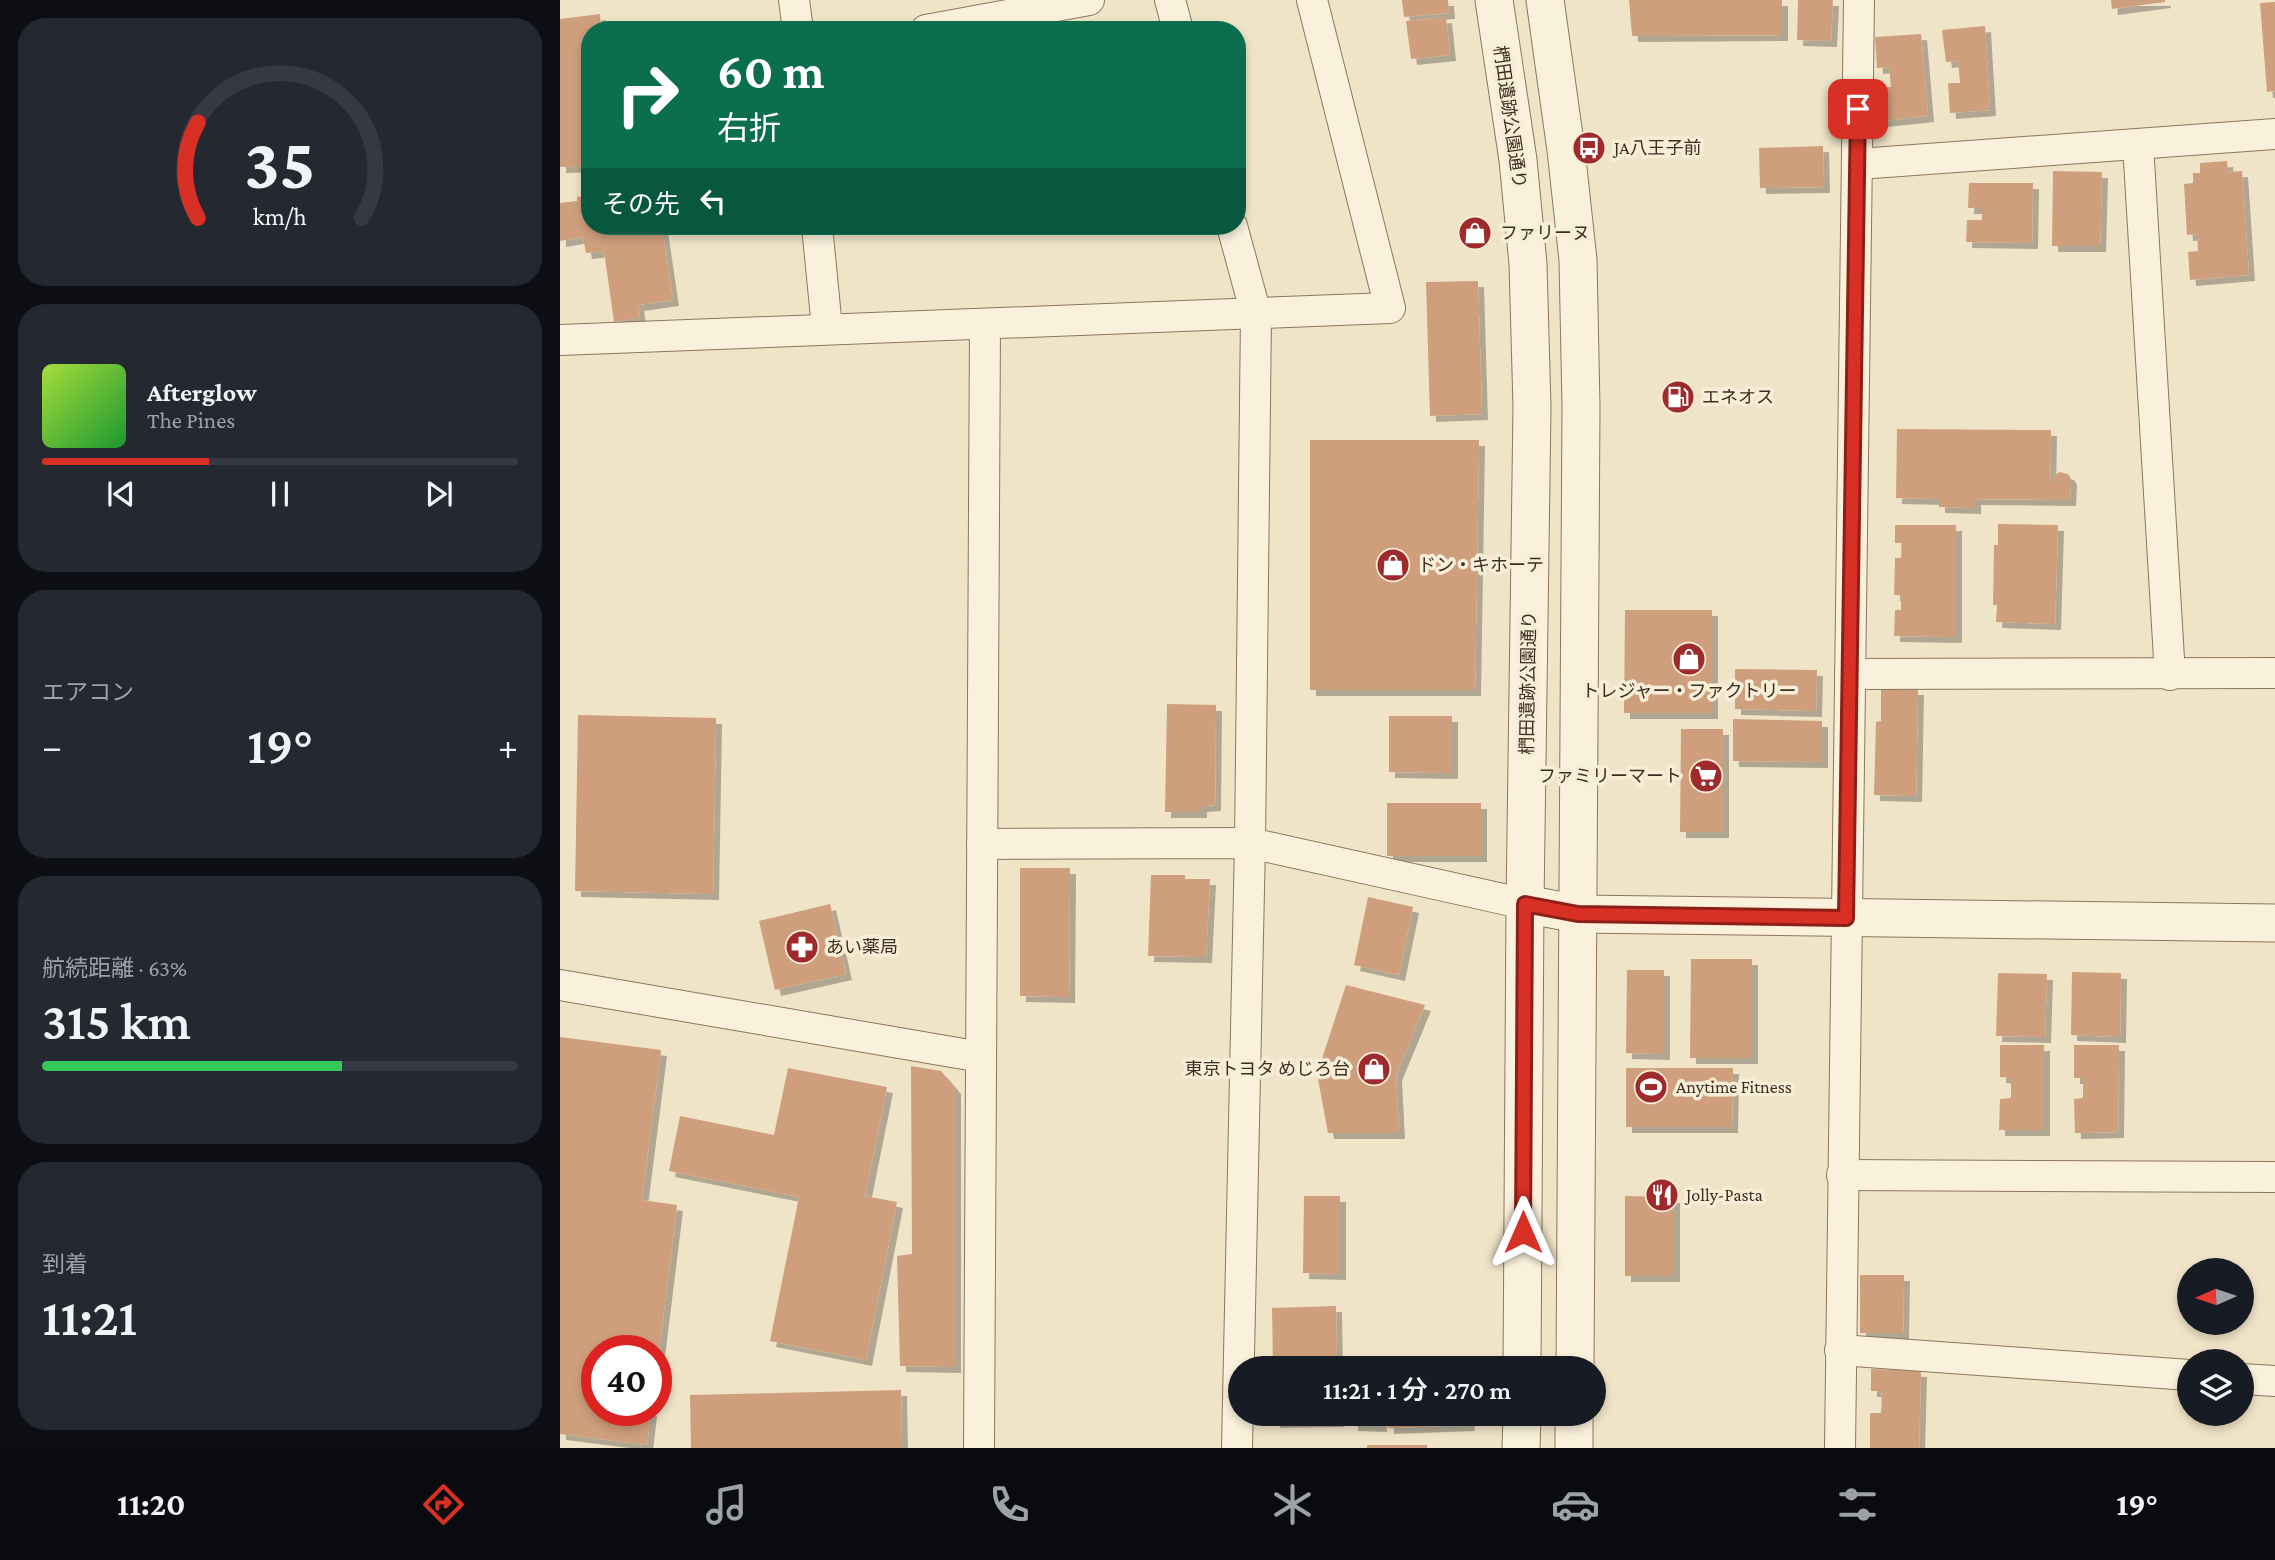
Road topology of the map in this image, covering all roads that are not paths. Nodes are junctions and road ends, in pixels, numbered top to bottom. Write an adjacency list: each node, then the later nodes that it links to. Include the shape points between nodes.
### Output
1 (794, 0): 8 (street)
2 (1089, 0): 9 (street)
3 (1170, 0): 10 (street)
4 (1312, 0): 16 (street, via 1390,308)
5 (1494, 0): 25 (street, 椚田遺跡公園通り, via 1518,160 1528,277 1532,407)
6 (1545, 0): 26 (street, via 1578,260)
7 (1859, 0): 13 (street)
8 (797, 21)
9 (975, 21)
10 (1176, 21)
11 (2275, 134): 12 (street)
12 (2138, 144): 13 (street); 22 (street)
13 (1858, 164): 21 (street)
14 (818, 235): 18 (street)
15 (1234, 235): 16 (street)
16 (1256, 314): 17 (street); 23 (street)
17 (985, 325): 18 (street); 24 (street)
18 (827, 328): 19 (street)
19 (560, 341)
20 (2275, 673): 22 (street)
21 (1850, 674): 22 (street); 27 (street)
22 (2170, 675)
23 (1250, 843): 24 (street); 25 (street); 42 (street)
24 (982, 844): 30 (street)
25 (1525, 904): 26 (street); 34 (street, 椚田遺跡公園通り)
26 (1578, 914): 27 (street); 35 (street)
27 (1846, 918): 28 (street); 31 (street)
28 (2275, 923)
29 (560, 985): 30 (street)
30 (981, 1057): 41 (street)
31 (1842, 1175): 32 (street); 33 (street)
32 (2275, 1177)
33 (1840, 1350): 36 (street); 45 (street)
34 (1522, 1356)
35 (1574, 1356)
36 (2177, 1374)
37 (2254, 1380): 38 (street)
38 (2275, 1381)
39 (1522, 1426): 43 (street)
40 (1574, 1426): 44 (street)
41 (979, 1448)
42 (1237, 1448)
43 (1521, 1448)
44 (1574, 1448)
45 (1840, 1448)

